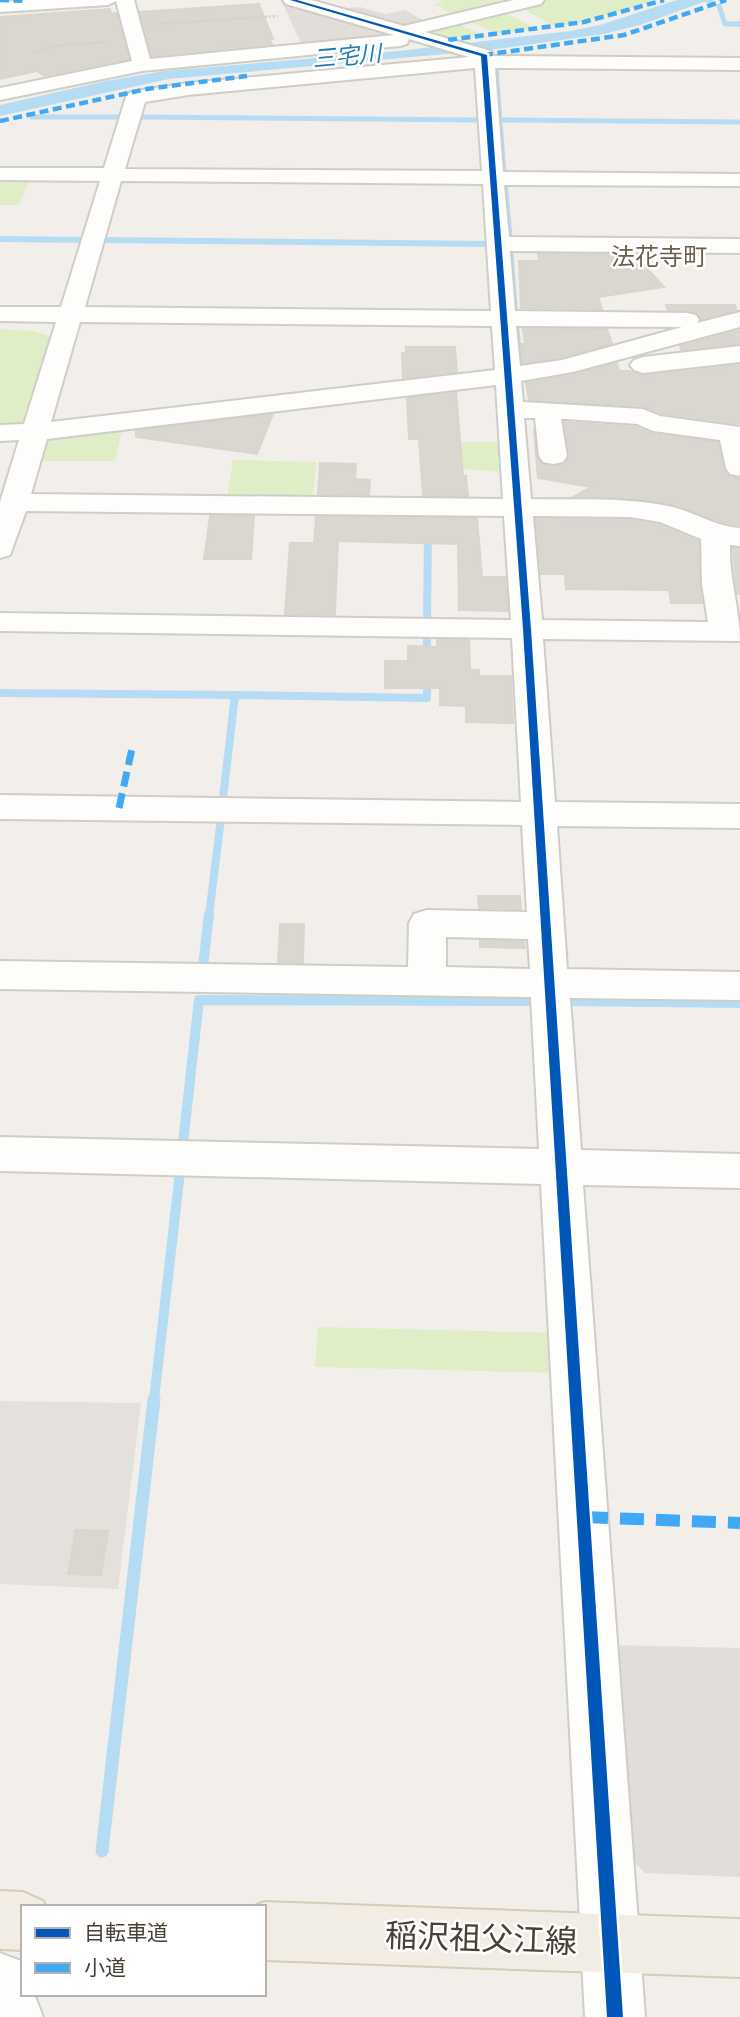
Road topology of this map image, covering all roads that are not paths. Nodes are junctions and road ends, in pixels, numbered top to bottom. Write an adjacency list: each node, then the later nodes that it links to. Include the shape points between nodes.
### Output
1 (108, 0): 5 (street)
2 (125, 0): 12 (street)
3 (367, 0): 6 (street)
4 (535, 0): 8 (street)
5 (0, 7)
6 (326, 10): 7 (street); 8 (street)
7 (287, 20): 9 (street); 12 (street)
8 (403, 32): 9 (street)
9 (423, 38): 10 (street)
10 (482, 57): 11 (street); 15 (street, via 136,97); 16 (street)
11 (740, 64)
12 (142, 65): 13 (street)
13 (0, 94)
14 (0, 174): 15 (street)
15 (113, 175): 16 (street); 21 (street)
16 (494, 178): 17 (street); 18 (street)
17 (740, 180)
18 (499, 244): 19 (street); 22 (street)
19 (740, 246)
20 (0, 314): 21 (street)
21 (71, 315): 22 (street); 29 (street)
22 (504, 318): 23 (street); 26 (street)
23 (732, 322): 25 (street)
24 (740, 354): 25 (street, via 594,368)
25 (564, 366): 26 (street)
26 (508, 376): 27 (street); 29 (street)
27 (511, 410): 28 (street); 35 (street)
28 (547, 410): 31 (street, via 602,421 643,418 691,442); 32 (street)
29 (36, 432): 30 (street); 34 (street)
30 (0, 433)
31 (736, 435): 33 (street)
32 (554, 456)
33 (740, 468)
34 (9, 505): 35 (street); 37 (street)
35 (518, 507): 36 (street, via 632,498); 39 (street)
36 (728, 536): 40 (street, via 713,567 716,593)
37 (0, 549)
38 (0, 622): 39 (street)
39 (527, 629): 40 (street); 42 (street)
40 (733, 632)
41 (0, 807): 42 (street)
42 (538, 814): 43 (street); 44 (street)
43 (740, 816)
44 (545, 926): 46 (street, via 427,923); 47 (street)
45 (0, 975): 46 (street)
46 (427, 981): 47 (street)
47 (550, 983): 48 (street); 50 (street)
48 (740, 986)
49 (0, 1154): 50 (street)
50 (561, 1167): 51 (street); 55 (street)
51 (740, 1171)
52 (0, 1920): 53 (main road)
53 (21, 1921)
54 (266, 1931): 55 (main road, 稲沢祖父江線)
55 (611, 1945): 56 (main road, 稲沢祖父江線); 59 (street)
56 (740, 1948)
57 (0, 1982): 58 (street)
58 (13, 2017)
59 (615, 2017)

